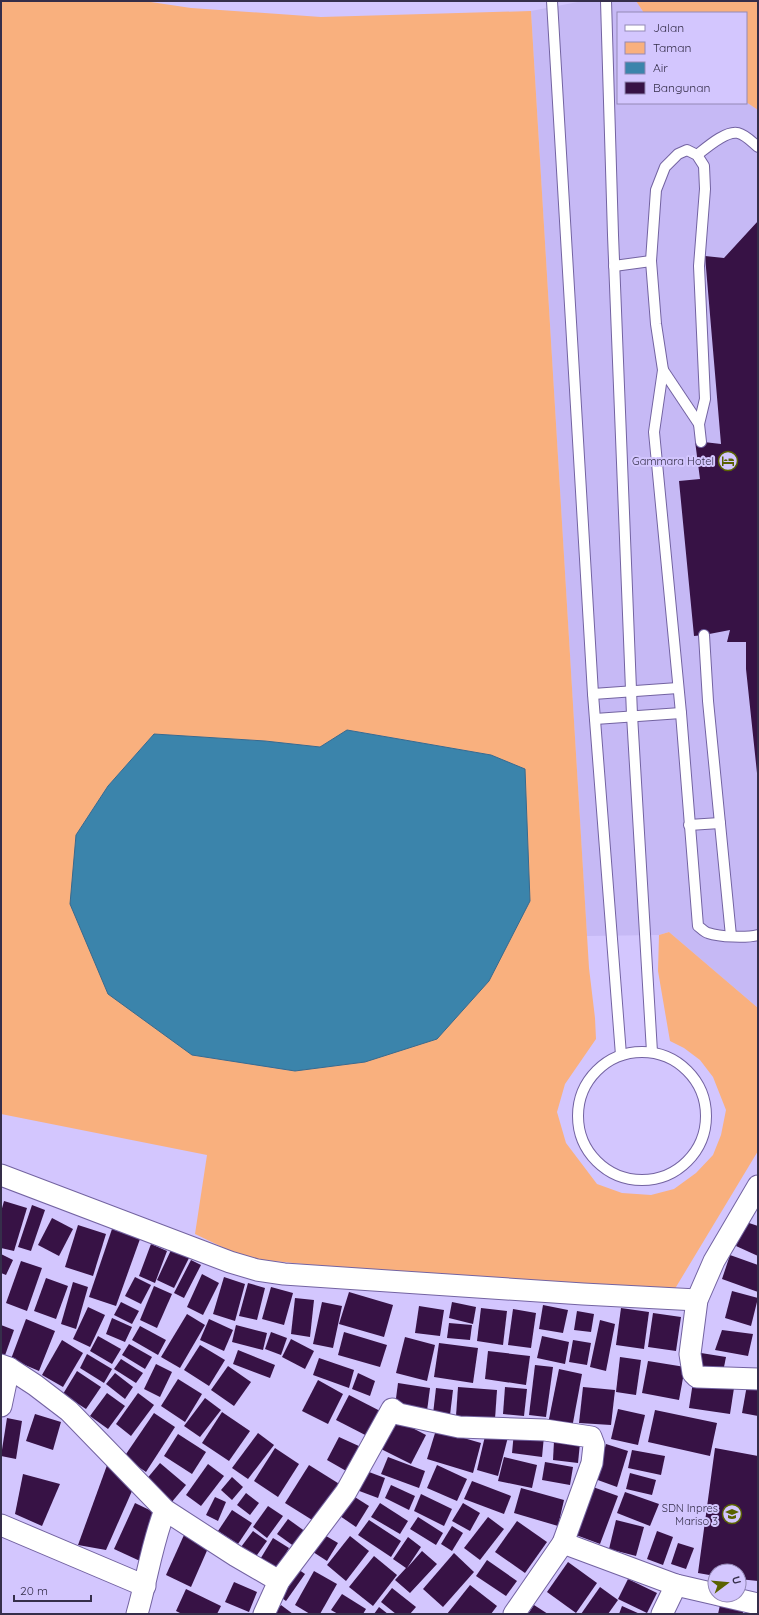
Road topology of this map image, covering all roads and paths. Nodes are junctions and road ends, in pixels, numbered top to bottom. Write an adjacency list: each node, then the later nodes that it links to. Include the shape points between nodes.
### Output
1 (552, 1): 13 (lane)
2 (606, 1): 6 (lane)
3 (758, 147): 4 (lane, via 736,132 726,134)
4 (697, 155): 5 (lane, via 687,150 678,154 665,167 656,190); 8 (lane, via 704,166 705,189 699,266 705,398)
5 (651, 262): 6 (lane); 7 (lane)
6 (614, 266): 12 (lane)
7 (663, 370): 8 (lane); 11 (lane, via 654,432)
8 (699, 424): 9 (lane)
9 (701, 442)
10 (704, 635): 17 (lane)
11 (678, 688): 12 (lane); 14 (lane)
12 (632, 692): 13 (lane); 15 (lane)
13 (593, 694): 16 (lane)
14 (681, 713): 15 (lane); 18 (lane)
15 (632, 715): 16 (lane); 21 (lane)
16 (595, 719): 22 (lane)
17 (720, 823): 18 (lane); 20 (lane)
18 (689, 825): 20 (lane, via 698,926 706,933)
19 (758, 934): 20 (lane, via 751,937)
20 (731, 936)
21 (652, 1052): 22 (lane); 22 (lane, via 668,1057 693,1077 701,1091 706,1121 703,1136 688,1160 664,1177 649,1180 621,1177 606,1170 594,1159 580,1132 580,1100 586,1085 606,1062)
22 (621, 1055)
23 (1, 1175): 25 (street, via 257,1270 284,1274)
24 (758, 1186): 25 (street, via 716,1255)
25 (697, 1300): 27 (street, via 690,1354 693,1373 701,1378)
26 (5, 1367): 28 (street); 29 (street, via 35,1385 69,1411)
27 (758, 1379)
28 (1, 1406)
29 (165, 1510): 32 (street); 34 (street, via 153,1542)
30 (1, 1525): 34 (street)
31 (562, 1543): 32 (street, via 592,1463 594,1451 591,1436 545,1430 459,1426 399,1414 392,1409 346,1492); 33 (street); 41 (street)
32 (279, 1581): 40 (street)
33 (676, 1585): 35 (street); 42 (street)
34 (145, 1586): 39 (street)
35 (707, 1592)
36 (747, 1601): 37 (street)
37 (758, 1604)
38 (758, 1611): 43 (street)
39 (137, 1614)
40 (264, 1614)
41 (514, 1614)
42 (662, 1614)
43 (757, 1614)

